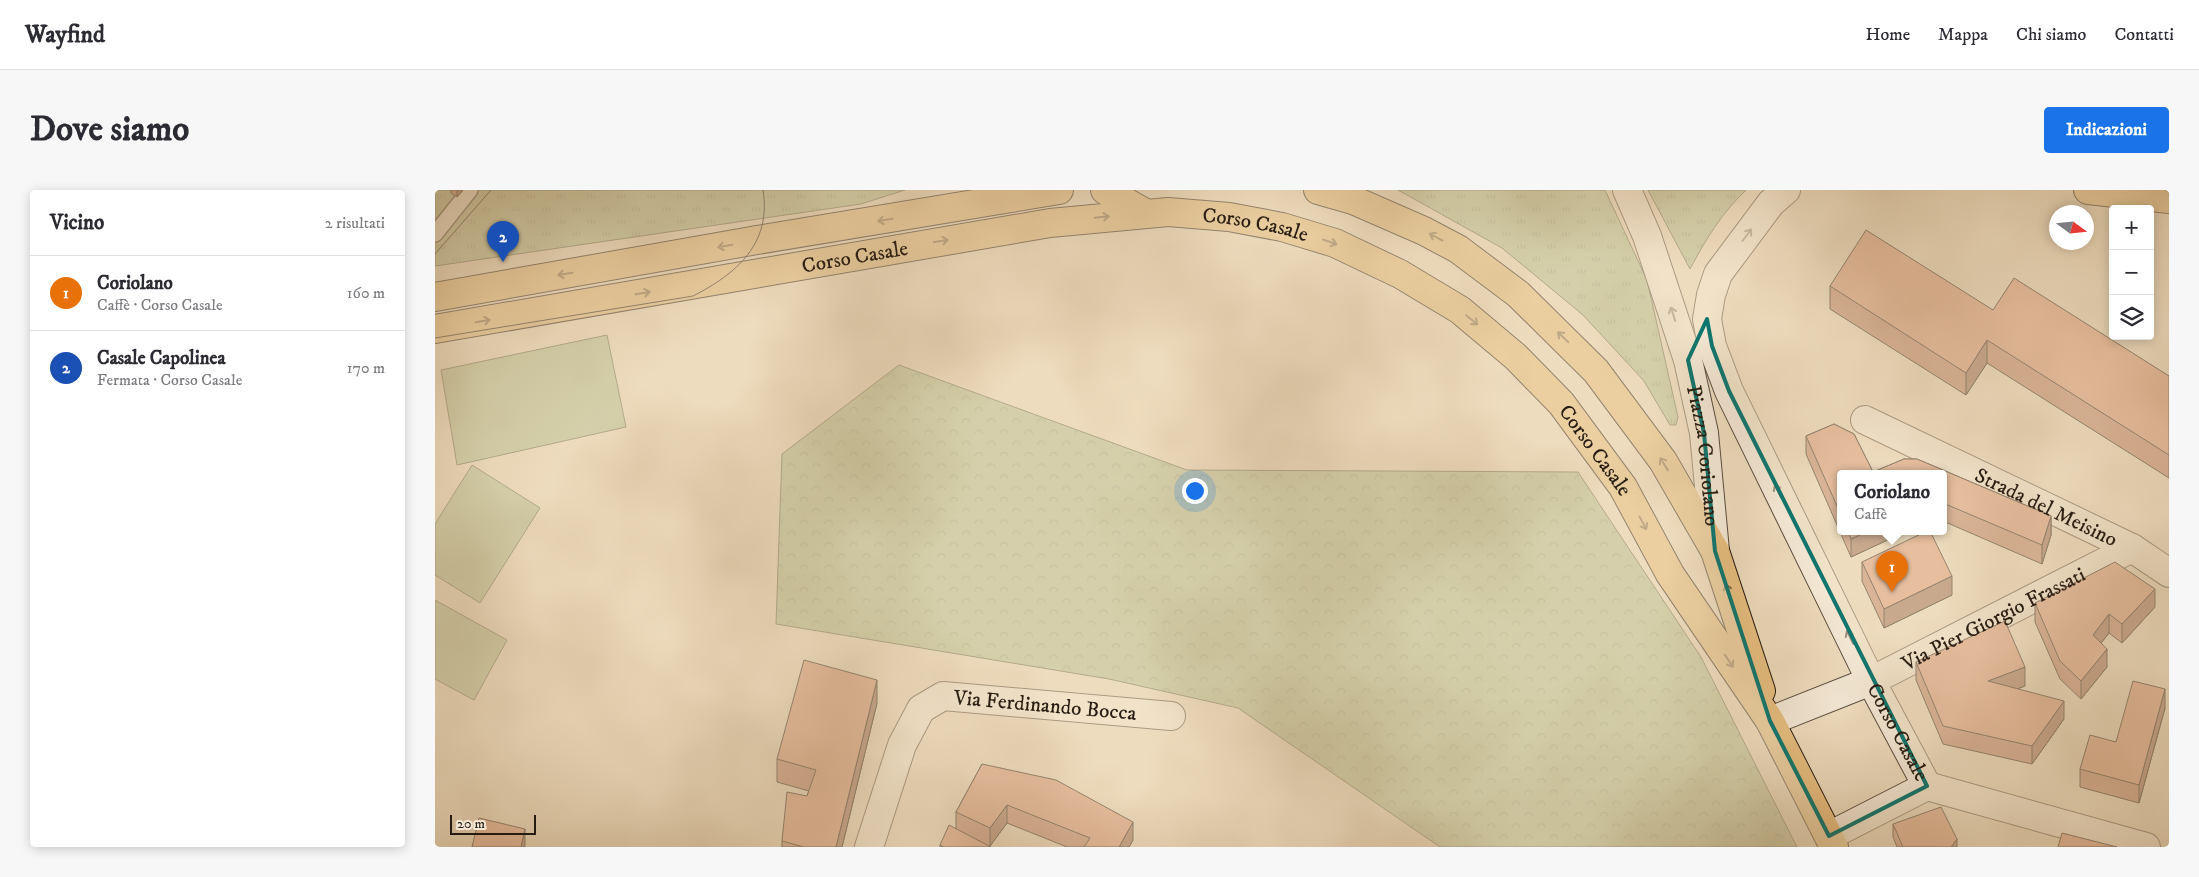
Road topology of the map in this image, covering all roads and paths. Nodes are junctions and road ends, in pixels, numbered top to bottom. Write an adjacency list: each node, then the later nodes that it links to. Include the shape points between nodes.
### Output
1 (470, 190): 12 (lane)
2 (957, 190): 10 (main road)
3 (1059, 190): 10 (main road, Corso Casale)
4 (1105, 190): 11 (main road)
5 (1318, 190): 20 (main road, Corso Casale, one-way to 5, via 1663,461 1596,372 1518,294 1457,249 1433,236 1353,200)
6 (1627, 190): 16 (street, Piazza Coriolano, one-way to 6, via 1647,236)
7 (1786, 190): 14 (street, Corso Casale, one-way to 7, via 1718,274 1771,203)
8 (2088, 190): 9 (main road)
9 (2169, 199)
10 (933, 212): 13 (main road, Corso Casale, one-way to 13)
11 (1145, 213): 15 (main road, Corso Casale, one-way to 11, via 1050,222); 24 (main road, Corso Casale, one-way to 24, via 1229,217 1282,227 1326,241 1400,274 1460,310 1516,357 1561,403 1623,487 1670,574)
12 (435, 234)
13 (435, 297)
14 (1707, 320): 16 (street, Piazza Coriolano); 17 (street, Corso Casale, via 1712,346)
15 (435, 330)
16 (1688, 360): 17 (street, Corso Casale); 20 (street, Piazza Coriolano, via 1704,433)
17 (1729, 391): 22 (street, Corso Casale, one-way to 17)
18 (1865, 420): 19 (street, Strada del Meisino)
19 (2132, 548): 21 (street, Strada del Meisino); 22 (street, Via Pier Giorgio Frassati)
20 (1715, 551): 24 (main road, Corso Casale, one-way to 20)
21 (2169, 573)
22 (1871, 681): 24 (street, Via Pier Giorgio Frassati); 25 (street, Corso Casale)
23 (1171, 716): 27 (street, Via Ferdinando Bocca, via 943,696 921,709 902,744)
24 (1770, 720): 26 (main road, Corso Casale)
25 (1927, 786): 26 (street, Corso Casale); 28 (street)
26 (1831, 842)
27 (869, 847)
28 (2147, 847)

